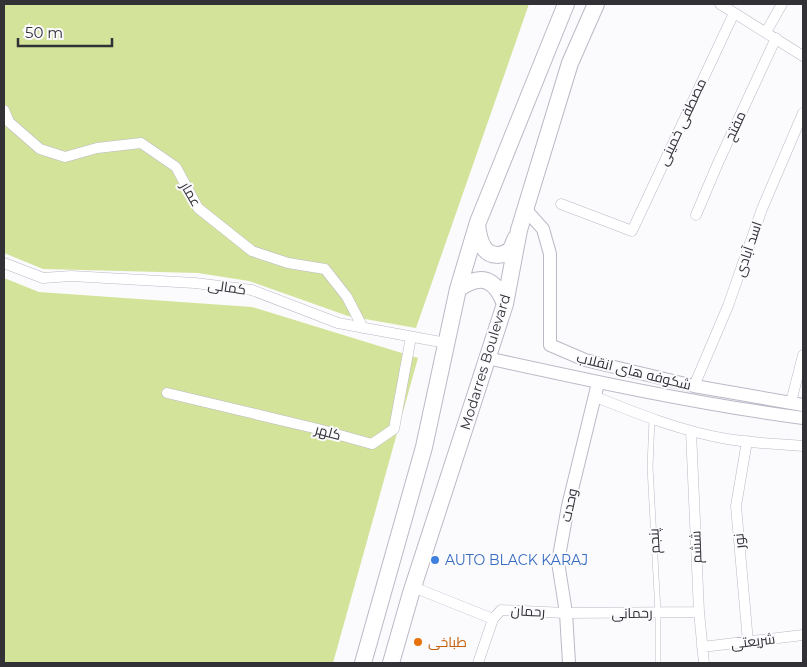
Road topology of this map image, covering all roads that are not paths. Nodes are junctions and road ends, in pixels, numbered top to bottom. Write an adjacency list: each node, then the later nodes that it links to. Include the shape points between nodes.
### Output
1 (566, 4): 14 (highway)
2 (596, 4): 12 (highway, Modarres Boulevard, via 570,63)
3 (720, 4): 5 (street)
4 (782, 4): 6 (street)
5 (734, 13): 6 (street); 11 (street, مصطفی خمینی, via 632,231)
6 (766, 32): 7 (street)
7 (776, 38): 8 (street); 13 (street, مفتح)
8 (803, 56)
9 (4, 110): 19 (street, عمار, via 9,122 40,149 65,156 141,143 176,167 198,208 252,251 288,263 324,269 347,297)
10 (803, 113): 25 (street, اسد آبادی)
11 (560, 204)
12 (525, 209): 15 (highway, Modarres Boulevard); 25 (street, شکوفه های انقلاب, via 543,229 550,254 550,346 585,360)
13 (696, 215)
14 (477, 225): 15 (highway, via 485,250 493,255 505,254); 17 (highway)
15 (519, 230): 18 (highway, Modarres Boulevard)
16 (4, 263): 19 (street, کمالی, via 43,278 71,276 195,283 252,290 338,323)
17 (458, 289): 18 (highway, via 477,279 490,281 501,292); 21 (highway)
18 (505, 304): 23 (highway, Modarres Boulevard)
19 (363, 328): 20 (street, کمالی)
20 (412, 337): 21 (street, کمالی); 26 (street, کلهر, via 394,429 372,444)
21 (446, 343): 42 (highway, via 424,447)
22 (803, 355): 28 (street)
23 (487, 358): 24 (street, شکوفه های انقلاب); 34 (highway, Modarres Boulevard)
24 (598, 383): 27 (street, شکوفه های انقلاب); 29 (street, شکوفه های انقلاب)
25 (694, 386): 28 (street, شکوفه های انقلاب)
26 (167, 393)
27 (596, 398): 30 (street); 37 (street, وحدت, via 568,506 558,562)
28 (797, 403)
29 (803, 418)
30 (652, 419): 31 (street); 35 (lane, پنجم, via 650,467)
31 (691, 431): 32 (street); 36 (street, ششم)
32 (747, 441): 33 (street); 40 (street, نور, via 736,506)
33 (803, 446)
34 (413, 587): 38 (street); 43 (highway, Modarres Boulevard)
35 (658, 612): 36 (street, رحمانی); 37 (street, رحمانی); 46 (lane, پنجم)
36 (699, 612): 41 (street, ششم)
37 (566, 613): 38 (street, رحمان, via 501,610); 45 (street, وحدت)
38 (493, 619): 44 (street)
39 (803, 635): 40 (street, شریعتی)
40 (748, 642): 41 (street, شریعتی)
41 (702, 647): 47 (street, ششم)
42 (364, 663)
43 (391, 663)
44 (478, 663)
45 (569, 663)
46 (658, 663)
47 (704, 663)

